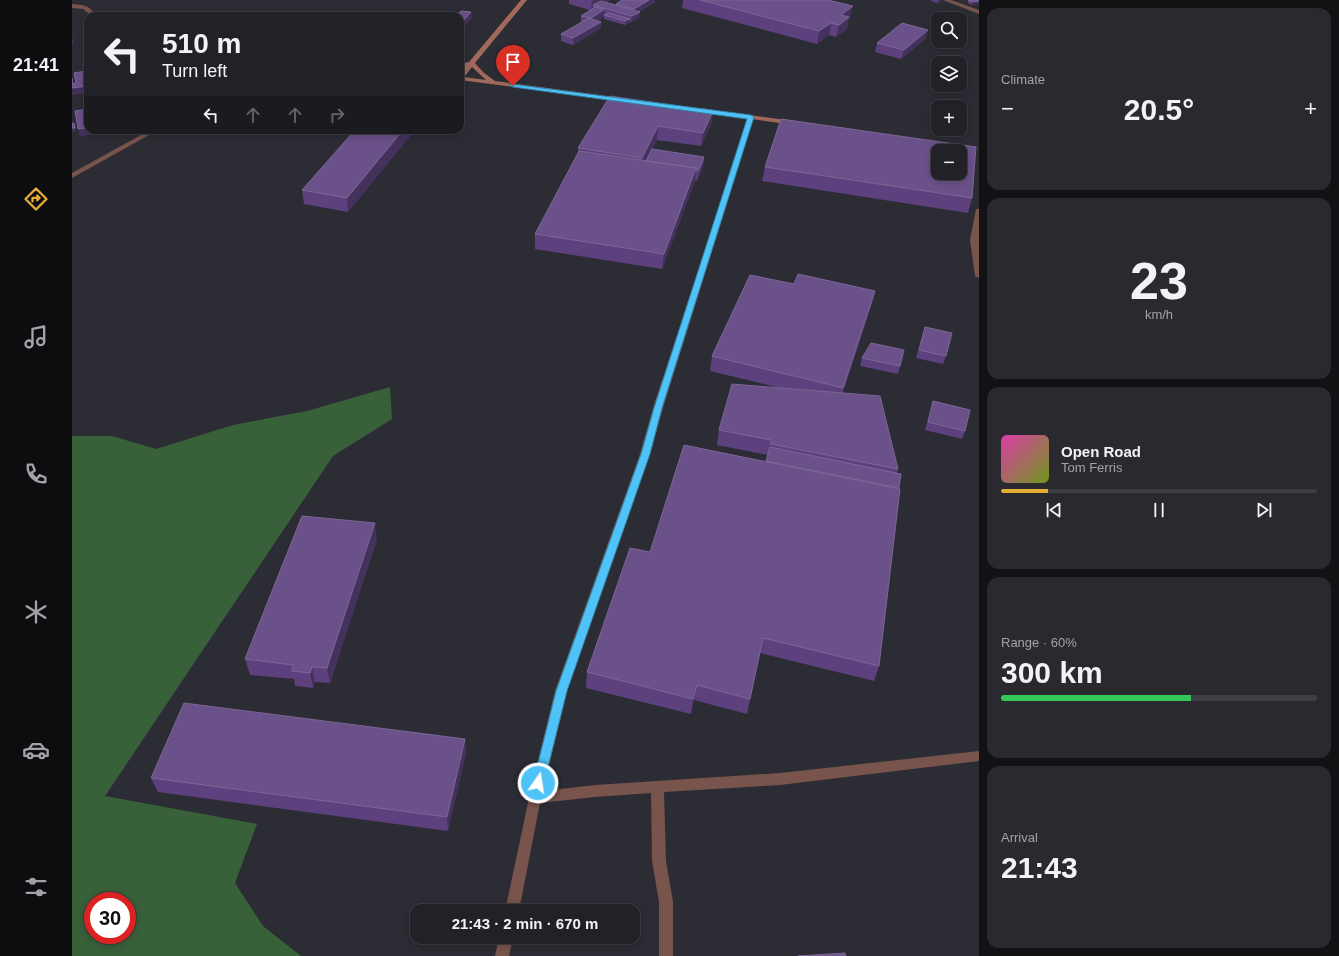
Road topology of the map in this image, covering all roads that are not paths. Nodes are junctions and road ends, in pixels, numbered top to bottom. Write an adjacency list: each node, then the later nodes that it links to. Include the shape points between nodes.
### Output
1 (524, 0): 6 (street)
2 (946, 0): 5 (street)
3 (72, 6): 4 (street, via 84,7)
4 (91, 12)
5 (979, 12)
6 (472, 63): 7 (street); 8 (street); 10 (street)
7 (464, 65)
8 (464, 73)
9 (464, 79): 10 (street)
10 (496, 84): 11 (street)
11 (629, 101)
12 (691, 109): 13 (street)
13 (751, 117): 14 (street); 21 (street, via 645,454 561,691)
14 (798, 124)
15 (147, 134): 16 (street)
16 (72, 176)
17 (979, 211): 18 (street, via 974,240)
18 (979, 276)
19 (979, 756): 20 (street, via 780,779)
20 (657, 788): 21 (street, via 595,791); 25 (street, via 659,861 666,902)
21 (535, 798): 22 (street)
22 (513, 904)
23 (505, 944): 24 (street)
24 (502, 956)
25 (666, 956)

